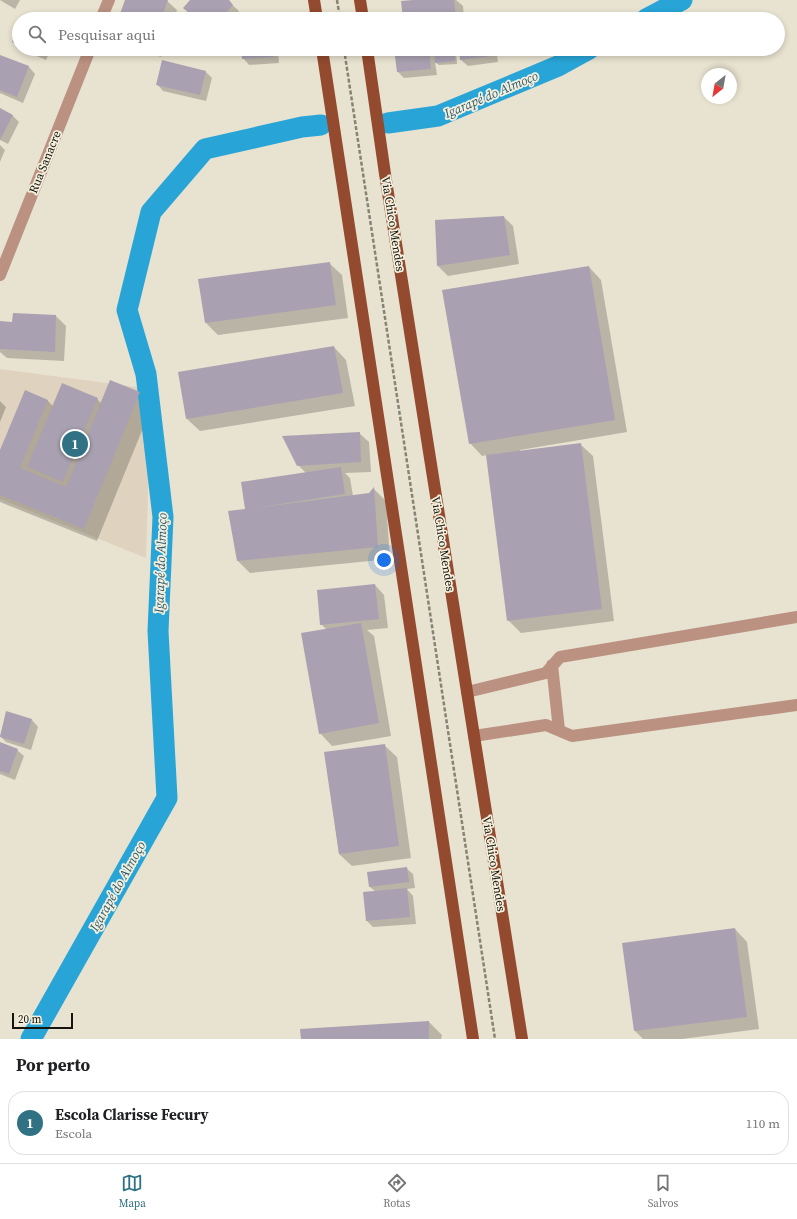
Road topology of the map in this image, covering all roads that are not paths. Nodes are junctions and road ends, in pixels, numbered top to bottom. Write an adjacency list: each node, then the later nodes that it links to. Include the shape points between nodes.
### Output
1 (109, 0): 4 (street)
2 (314, 0): 5 (main road)
3 (360, 0): 6 (main road)
4 (104, 12)
5 (316, 12)
6 (362, 12)
7 (87, 56): 10 (street, Rua Sanacre)
8 (323, 56): 17 (main road)
9 (368, 56): 13 (main road, Via Chico Mendes)
10 (0, 275)
11 (797, 617): 12 (street, via 560,657)
12 (552, 666): 13 (street, via 546,673); 15 (street)
13 (466, 692): 16 (main road, Via Chico Mendes)
14 (797, 705): 15 (street, via 572,736)
15 (559, 730): 16 (street, via 546,725)
16 (474, 736): 18 (main road, Via Chico Mendes)
17 (473, 1039)
18 (522, 1039)

